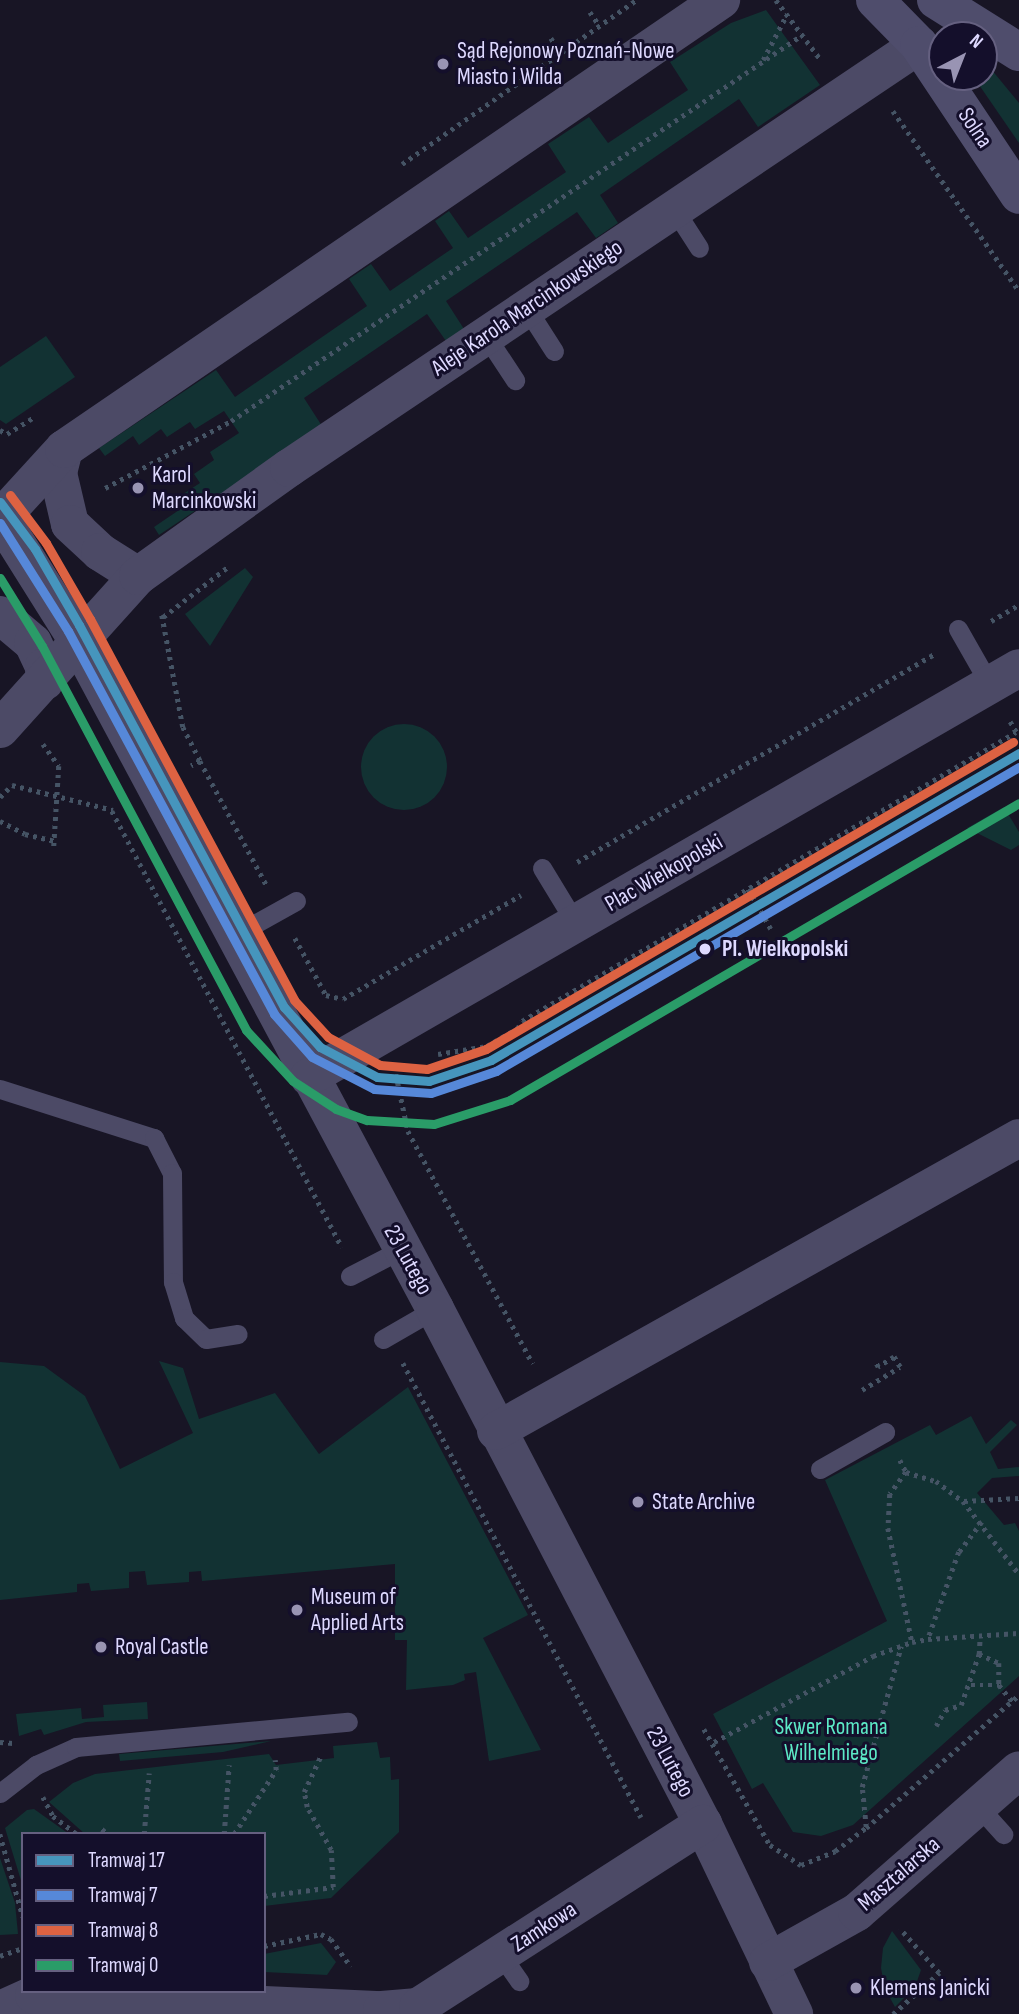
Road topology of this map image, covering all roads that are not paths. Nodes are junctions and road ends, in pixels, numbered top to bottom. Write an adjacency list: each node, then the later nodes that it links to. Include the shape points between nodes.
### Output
1 (721, 0): 14 (street)
2 (875, 0): 5 (street, Solna)
3 (926, 0): 5 (street)
4 (936, 0): 6 (street)
5 (919, 45): 7 (street, Solna); 8 (street, Aleje Karola Marcinkowskiego)
6 (1019, 52)
7 (1019, 195)
8 (674, 209): 9 (lane); 10 (street, Aleje Karola Marcinkowskiego)
9 (699, 248)
10 (527, 309): 11 (street, Aleje Karola Marcinkowskiego); 12 (lane)
11 (486, 336): 13 (lane); 16 (street, Aleje Karola Marcinkowskiego)
12 (554, 351)
13 (515, 380)
14 (64, 449): 15 (street); 16 (street, via 58,473 70,524 100,552)
15 (0, 518): 19 (street, 23 Lutego)
16 (138, 576): 19 (street, Aleje Karola Marcinkowskiego)
17 (0, 615): 20 (street, via 33,643)
18 (960, 633): 21 (lane)
19 (79, 642): 20 (street, Aleje Karola Marcinkowskiego); 26 (street, 23 Lutego)
20 (45, 681): 22 (street, Aleje Karola Marcinkowskiego)
21 (1007, 688): 25 (street, Plac Wielkopolski)
22 (0, 729)
23 (546, 873): 25 (lane)
24 (288, 905): 26 (lane)
25 (576, 924): 27 (street, Plac Wielkopolski)
26 (233, 936): 27 (street, 23 Lutego)
27 (309, 1077): 30 (street, 23 Lutego)
28 (0, 1088): 33 (lane, via 154,1138 172,1173 173,1282 184,1318 206,1339)
29 (1019, 1138): 35 (street)
30 (402, 1249): 31 (lane); 32 (street, 23 Lutego)
31 (353, 1275)
32 (435, 1310): 34 (lane); 35 (street, 23 Lutego)
33 (237, 1335)
34 (386, 1337)
35 (496, 1431): 42 (street, 23 Lutego)
36 (885, 1432): 37 (lane)
37 (820, 1469)
38 (348, 1722): 40 (lane, via 76,1747 36,1765)
39 (1019, 1770): 41 (street, Masztalarska)
40 (0, 1793)
41 (978, 1806): 43 (lane); 44 (street, Masztalarska, via 857,1912)
42 (703, 1824): 44 (street, 23 Lutego); 48 (street, Zamkowa, via 510,1968 418,2007)
43 (1003, 1834)
44 (768, 1962): 49 (street, 23 Lutego)
45 (41, 2005): 46 (street, Zamkowa); 47 (street)
46 (158, 2008): 48 (street, Zamkowa)
47 (0, 2010)
48 (384, 2012)
49 (794, 2014)

